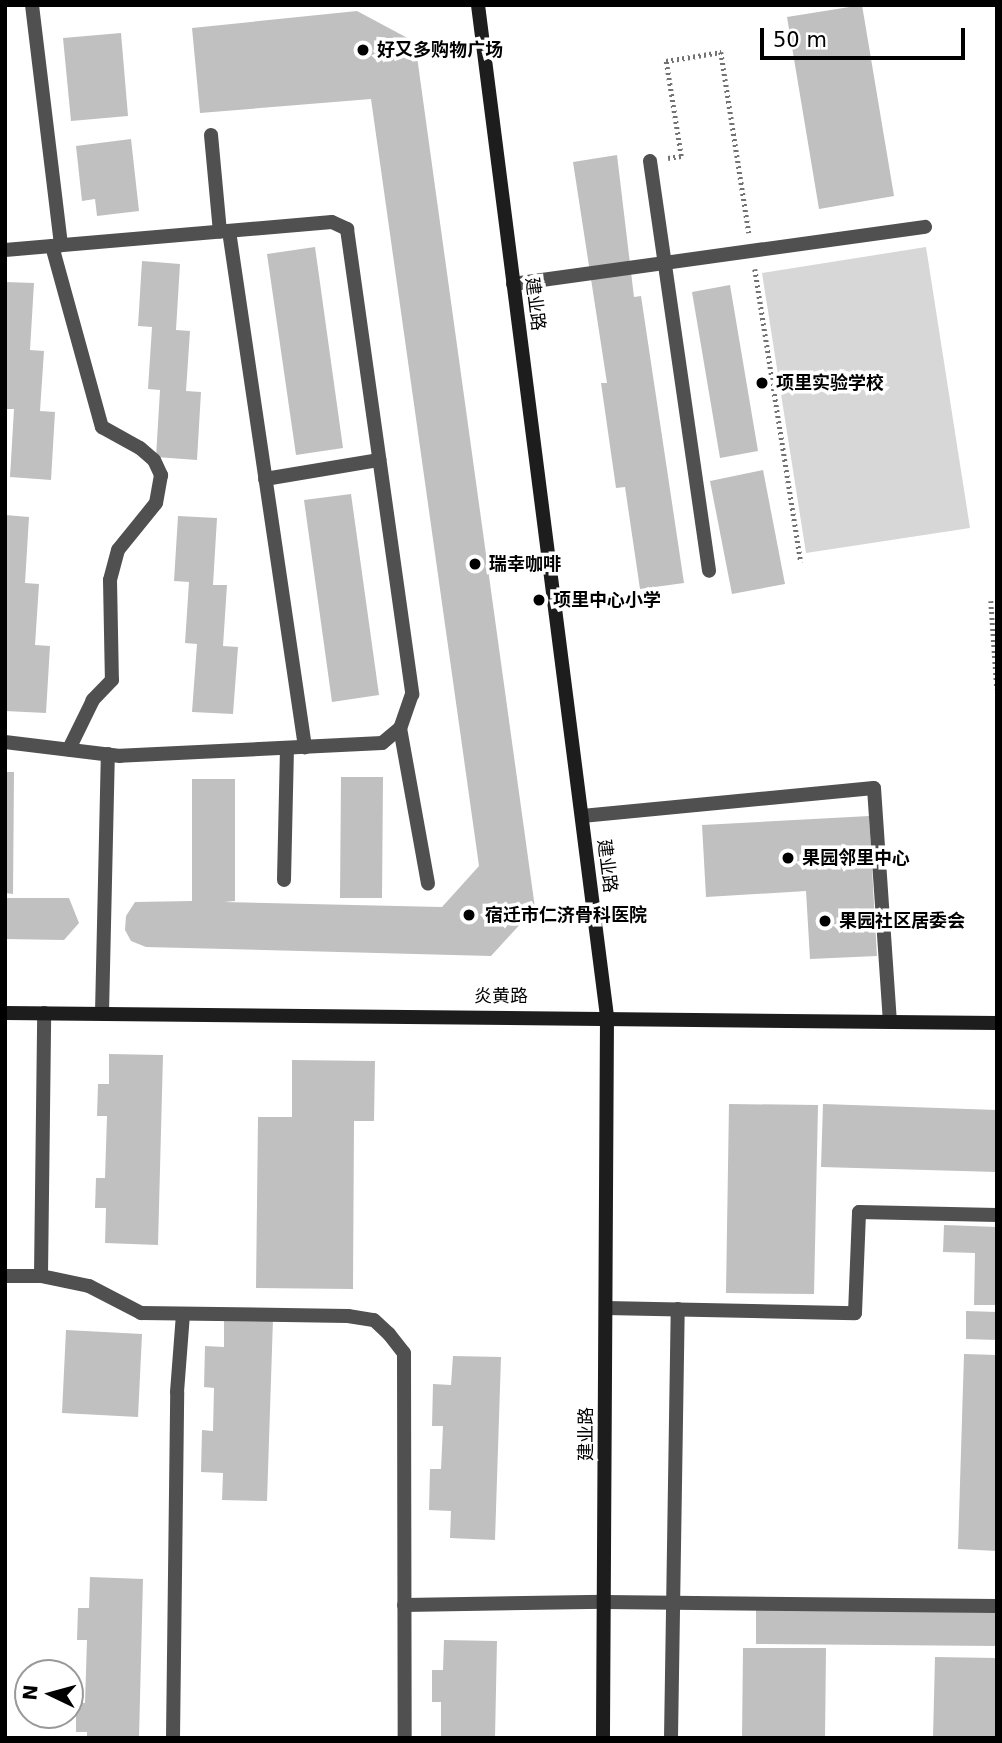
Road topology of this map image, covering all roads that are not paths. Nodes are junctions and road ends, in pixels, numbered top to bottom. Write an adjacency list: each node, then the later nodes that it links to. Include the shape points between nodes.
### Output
1 (32, 5): 7 (street)
2 (478, 5): 10 (street, 建业路)
3 (211, 135): 6 (street)
4 (650, 161): 9 (street)
5 (925, 227): 9 (street)
6 (225, 231): 7 (street); 11 (street, via 332,222 347,229); 12 (street)
7 (57, 245): 8 (street); 18 (street, via 102,427 140,447 155,460 161,475 156,503 118,550 110,580 112,680 93,700)
8 (5, 250)
9 (665, 263): 10 (street); 13 (street)
10 (513, 284): 20 (street, 建业路)
11 (379, 460): 12 (street); 14 (street, via 412,694)
12 (265, 479): 16 (street)
13 (709, 571)
14 (400, 729): 16 (street, via 382,743); 22 (street)
15 (5, 743): 18 (street)
16 (305, 747): 17 (street)
17 (287, 748): 19 (street); 21 (street)
18 (69, 749): 19 (street)
19 (108, 754): 25 (street)
20 (582, 816): 26 (street, 建业路); 27 (street, via 874,788)
21 (284, 880)
22 (428, 883)
23 (5, 1013): 24 (street, 炎黄路)
24 (44, 1013): 25 (street, 炎黄路); 31 (street)
25 (102, 1013): 26 (street, 炎黄路)
26 (607, 1016): 27 (street, 炎黄路); 32 (street, 建业路)
27 (890, 1021): 28 (street, 炎黄路)
28 (997, 1023)
29 (997, 1215): 33 (street, via 859,1212 855,1313)
30 (5, 1276): 31 (street)
31 (41, 1276): 34 (street, via 89,1286 141,1313)
32 (606, 1308): 33 (street); 35 (street, 建业路)
33 (678, 1309): 36 (street)
34 (183, 1314): 37 (street, via 374,1320 404,1353); 39 (street, via 177,1392)
35 (605, 1602): 36 (street); 37 (street); 41 (street, 建业路)
36 (673, 1602): 38 (street); 42 (street)
37 (404, 1605): 40 (street)
38 (997, 1606)
39 (173, 1738)
40 (405, 1738)
41 (603, 1738)
42 (671, 1738)

